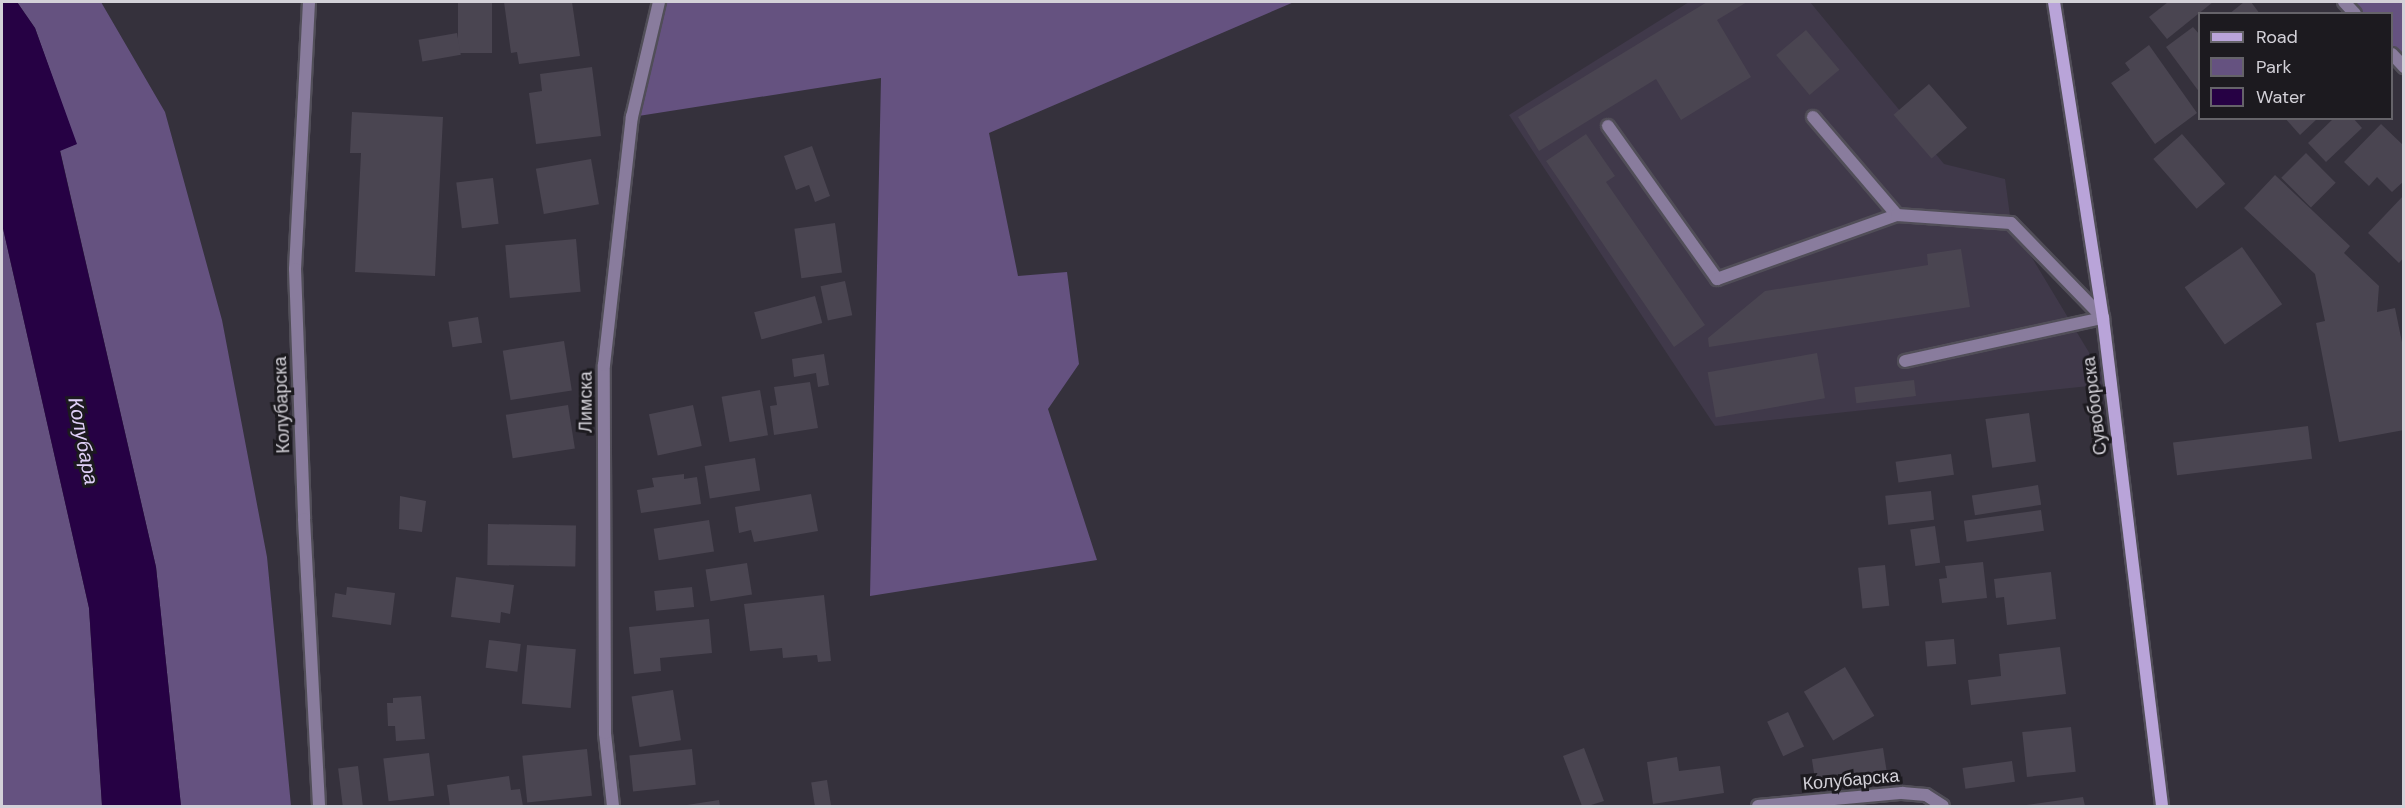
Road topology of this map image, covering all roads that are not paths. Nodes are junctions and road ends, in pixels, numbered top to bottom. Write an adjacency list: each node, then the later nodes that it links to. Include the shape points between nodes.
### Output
1 (309, 2): 9 (street, Колубарска, via 295,268 303,519)
2 (659, 2): 10 (street, Лимска, via 632,117 604,365 605,733)
3 (2054, 2): 7 (main road, Сувоборска)
4 (1813, 117): 6 (street)
5 (1608, 126): 6 (street, via 1717,279)
6 (1897, 214): 7 (street, via 2011,223)
7 (2103, 318): 8 (street); 13 (main road, Сувоборска)
8 (1905, 361)
9 (319, 807)
10 (613, 807)
11 (1758, 807): 12 (street, Колубарска, via 1902,793 1926,795)
12 (1943, 807)
13 (2162, 807)

